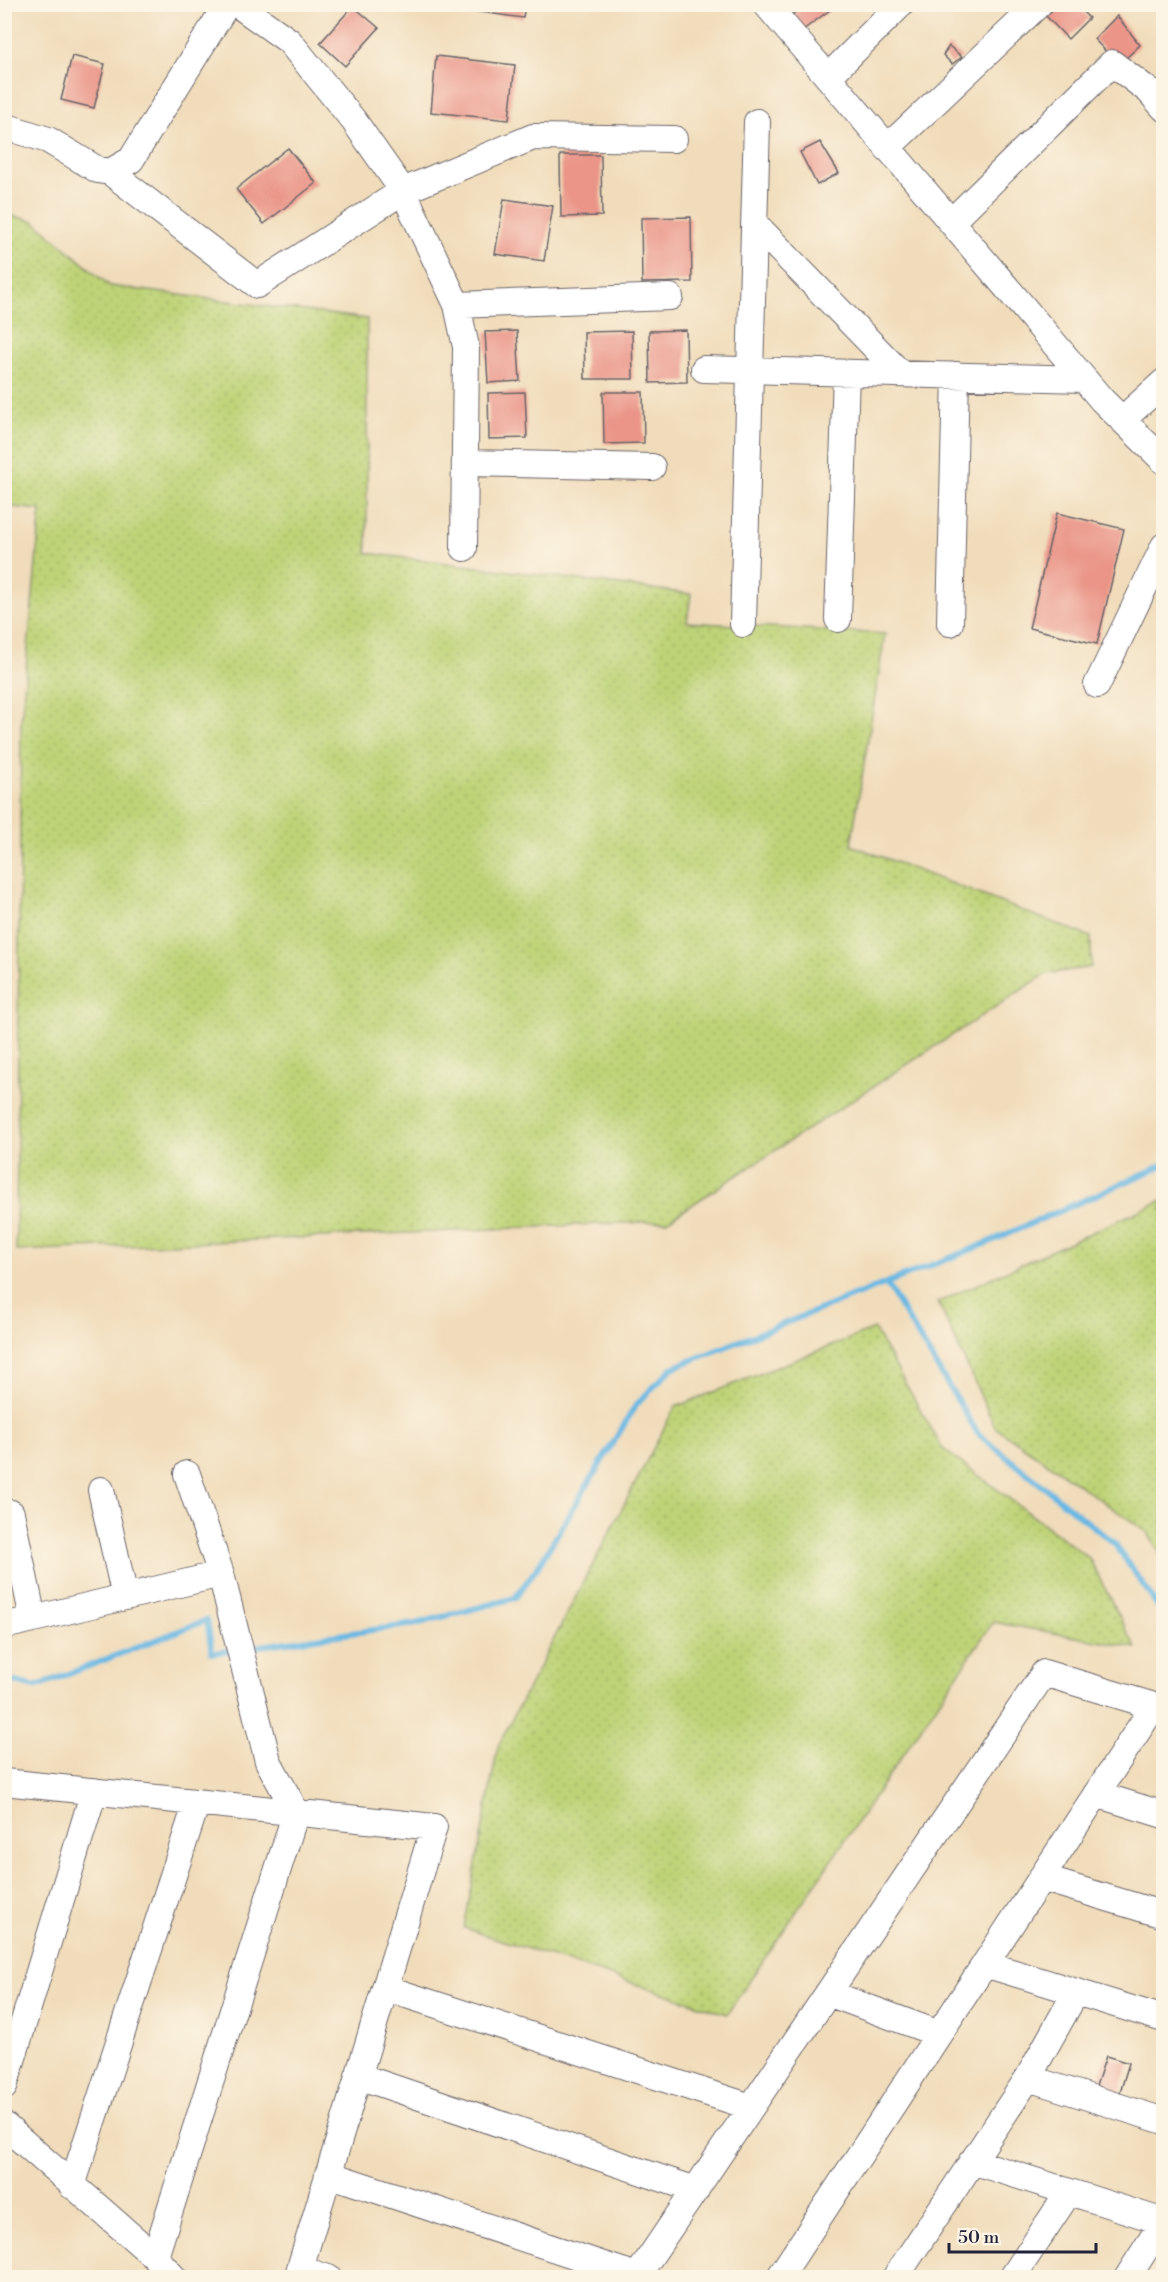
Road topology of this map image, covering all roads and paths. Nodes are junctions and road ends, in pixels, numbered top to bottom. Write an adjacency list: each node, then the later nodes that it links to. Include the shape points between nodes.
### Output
1 (227, 4): 12 (street, via 131,160)
2 (237, 4): 13 (street, via 289,41 354,121)
3 (766, 4): 6 (street)
4 (901, 4): 6 (street)
5 (1039, 4): 11 (street)
6 (828, 78): 11 (street)
7 (1164, 108): 14 (street, via 1149,91 1112,63)
8 (757, 122): 15 (street)
9 (4, 126): 12 (street, via 48,140 98,170)
10 (674, 139): 13 (street, via 533,137)
11 (887, 148): 14 (street)
12 (110, 172): 13 (street, via 257,285)
13 (403, 191): 17 (street)
14 (951, 222): 23 (street)
15 (754, 223): 19 (street); 21 (street)
16 (670, 297): 17 (street)
17 (457, 305): 27 (street, via 466,347)
18 (704, 369): 19 (street)
19 (750, 370): 20 (street); 33 (street)
20 (846, 373): 21 (street); 31 (street)
21 (901, 374): 22 (street)
22 (956, 375): 23 (street); 32 (street)
23 (1084, 379): 25 (street)
24 (1164, 382): 25 (street)
25 (1122, 420): 26 (street)
26 (1164, 461)
27 (465, 463): 28 (street); 30 (street)
28 (652, 466)
29 (1164, 546): 34 (street)
30 (464, 548)
31 (837, 619)
32 (950, 623)
33 (743, 624)
34 (1097, 685)
35 (187, 1474): 38 (street)
36 (101, 1490): 39 (street)
37 (11, 1513): 40 (street)
38 (220, 1574): 39 (street); 47 (street, via 268,1761)
39 (125, 1597): 40 (street)
40 (33, 1619): 41 (street)
41 (4, 1626)
42 (1159, 1708): 45 (street); 54 (street, via 1044,1673)
43 (4, 1782): 44 (street)
44 (94, 1791): 46 (street); 59 (street)
45 (1096, 1794): 48 (street); 49 (street)
46 (197, 1802): 47 (street); 65 (street)
47 (296, 1812): 52 (street, via 434,1827); 69 (street)
48 (1164, 1815)
49 (1041, 1878): 50 (street); 51 (street)
50 (1164, 1915)
51 (985, 1964): 53 (street); 56 (street)
52 (385, 1988): 57 (street); 60 (street)
53 (1076, 1992): 55 (street); 58 (street)
54 (828, 1993): 56 (street); 60 (street)
55 (1164, 2019)
56 (939, 2034): 74 (street)
57 (358, 2076): 64 (street); 66 (street)
58 (1028, 2078): 61 (street); 63 (street)
59 (4, 2087)
60 (751, 2108): 66 (street)
61 (1164, 2121)
62 (4, 2125): 65 (street)
63 (972, 2161): 67 (street); 75 (street)
64 (328, 2174): 70 (street); 73 (street)
65 (72, 2186): 69 (street)
66 (696, 2190): 73 (street)
67 (1069, 2192): 68 (street); 76 (street)
68 (1163, 2222): 77 (street)
69 (155, 2257): 71 (street)
70 (298, 2273): 72 (street)
71 (174, 2277)
72 (328, 2277)
73 (637, 2277)
74 (779, 2277)
75 (895, 2277)
76 (1012, 2277)
77 (1127, 2277)

